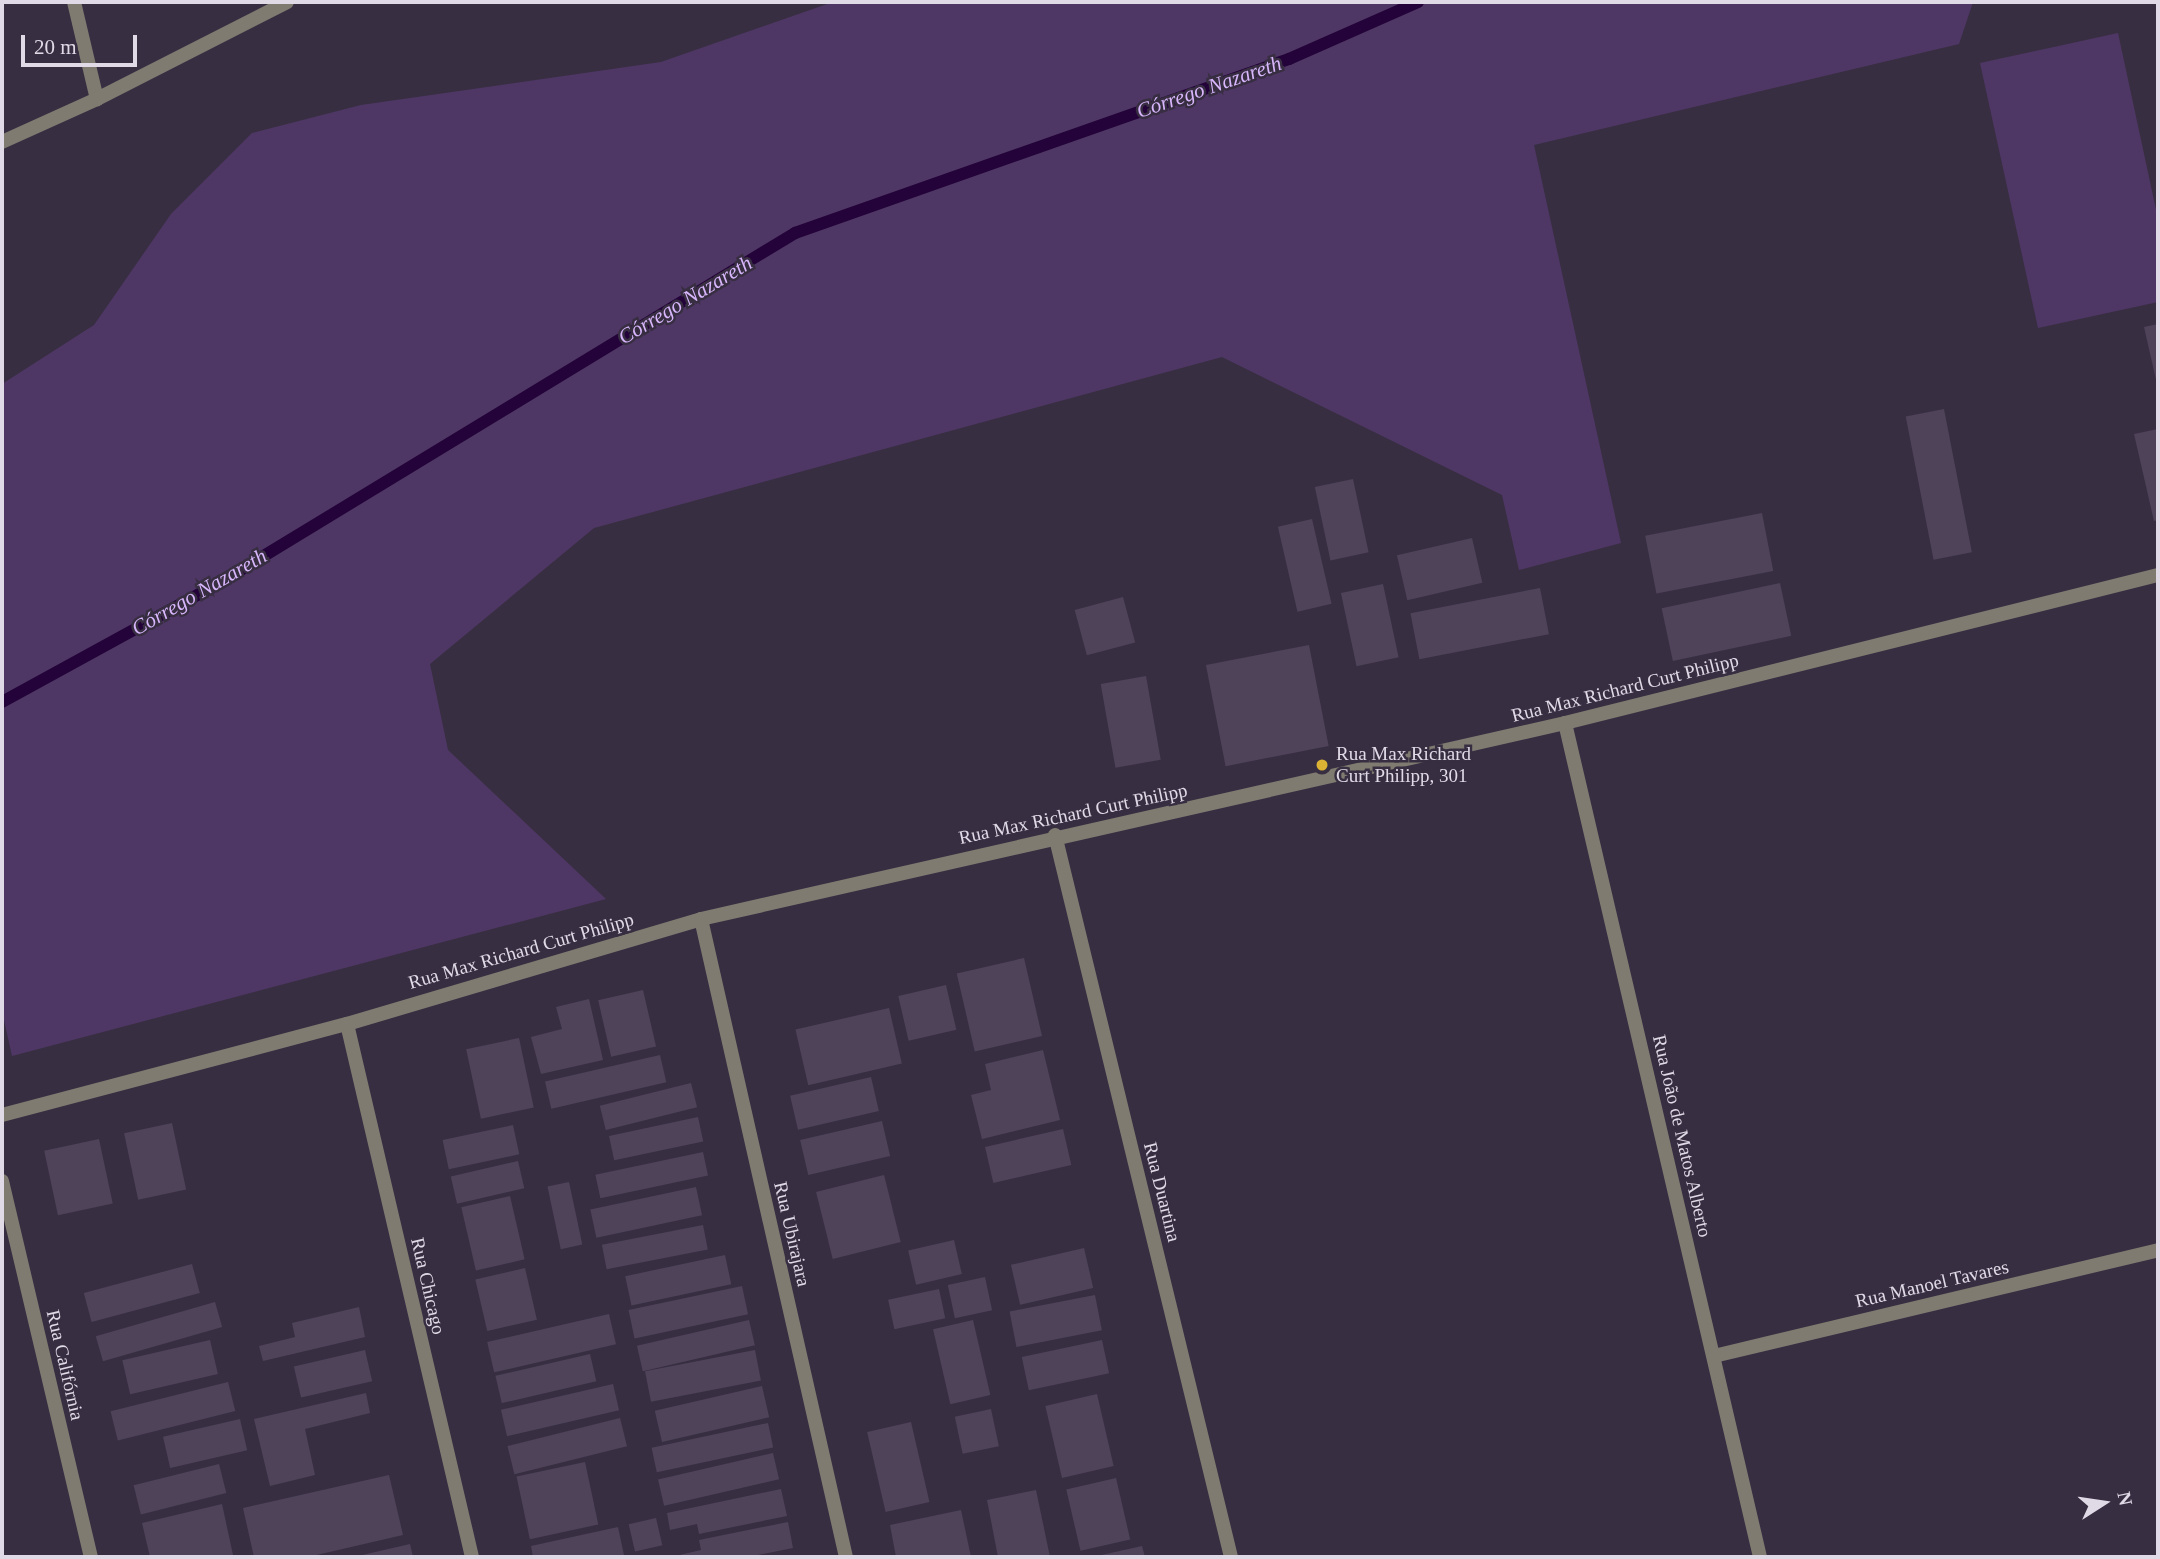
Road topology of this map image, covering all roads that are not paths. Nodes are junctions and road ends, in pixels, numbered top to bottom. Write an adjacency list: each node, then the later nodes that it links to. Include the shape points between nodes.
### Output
1 (74, 2): 3 (street)
2 (287, 2): 3 (street)
3 (97, 99): 4 (street)
4 (2, 142)
5 (2158, 575): 6 (street, Rua Max Richard Curt Philipp)
6 (1565, 723): 7 (street, Rua Max Richard Curt Philipp); 13 (street, Rua João de Matos Alberto)
7 (1055, 835): 8 (street, Rua Max Richard Curt Philipp); 17 (street, Rua Duartina)
8 (701, 919): 9 (street, Rua Max Richard Curt Philipp); 16 (street, Rua Ubirajara)
9 (347, 1024): 10 (street, Rua Max Richard Curt Philipp); 15 (street, Rua Chicago)
10 (2, 1115)
11 (2, 1181): 14 (street, Rua Califórnia)
12 (2158, 1250): 13 (street, Rua Manoel Tavares)
13 (1714, 1356): 18 (street, Rua João de Matos Alberto)
14 (91, 1557)
15 (472, 1557)
16 (846, 1557)
17 (1231, 1557)
18 (1760, 1557)

